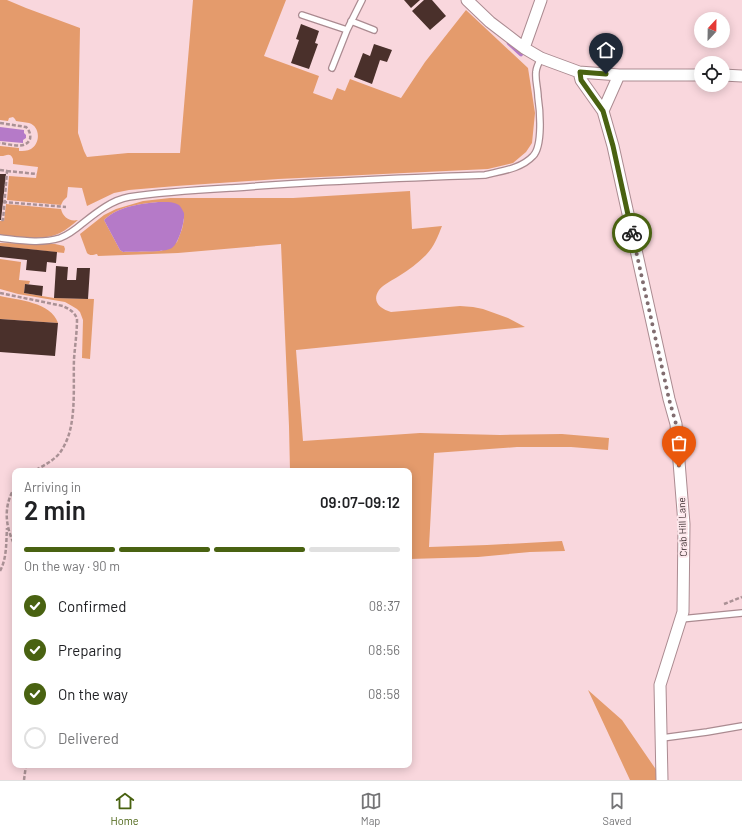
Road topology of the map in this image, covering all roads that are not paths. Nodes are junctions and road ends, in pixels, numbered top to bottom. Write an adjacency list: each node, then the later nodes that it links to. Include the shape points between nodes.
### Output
1 (362, 0): 5 (lane)
2 (467, 0): 8 (street, via 490,22)
3 (541, 0): 8 (street)
4 (302, 15): 6 (lane)
5 (351, 21): 6 (lane); 7 (lane)
6 (346, 30): 10 (lane)
7 (374, 30)
8 (524, 48): 9 (street)
9 (541, 58): 11 (street); 17 (lane, via 536,71 539,143 534,156 504,171 485,175 278,184 134,196 112,203 70,233 53,240)
10 (332, 68)
11 (580, 72): 12 (street); 16 (street, Crab Hill Lane, via 581,80)
12 (619, 75): 13 (street); 16 (street)
13 (694, 75)
14 (730, 75): 15 (street)
15 (742, 76)
16 (603, 111): 19 (street, Crab Hill Lane, via 676,424 684,524)
17 (0, 238)
18 (742, 613): 19 (lane)
19 (681, 619): 21 (street, Crab Hill Lane, via 660,685)
20 (742, 726): 21 (lane)
21 (662, 738): 22 (street, Crab Hill Lane)
22 (662, 780)

